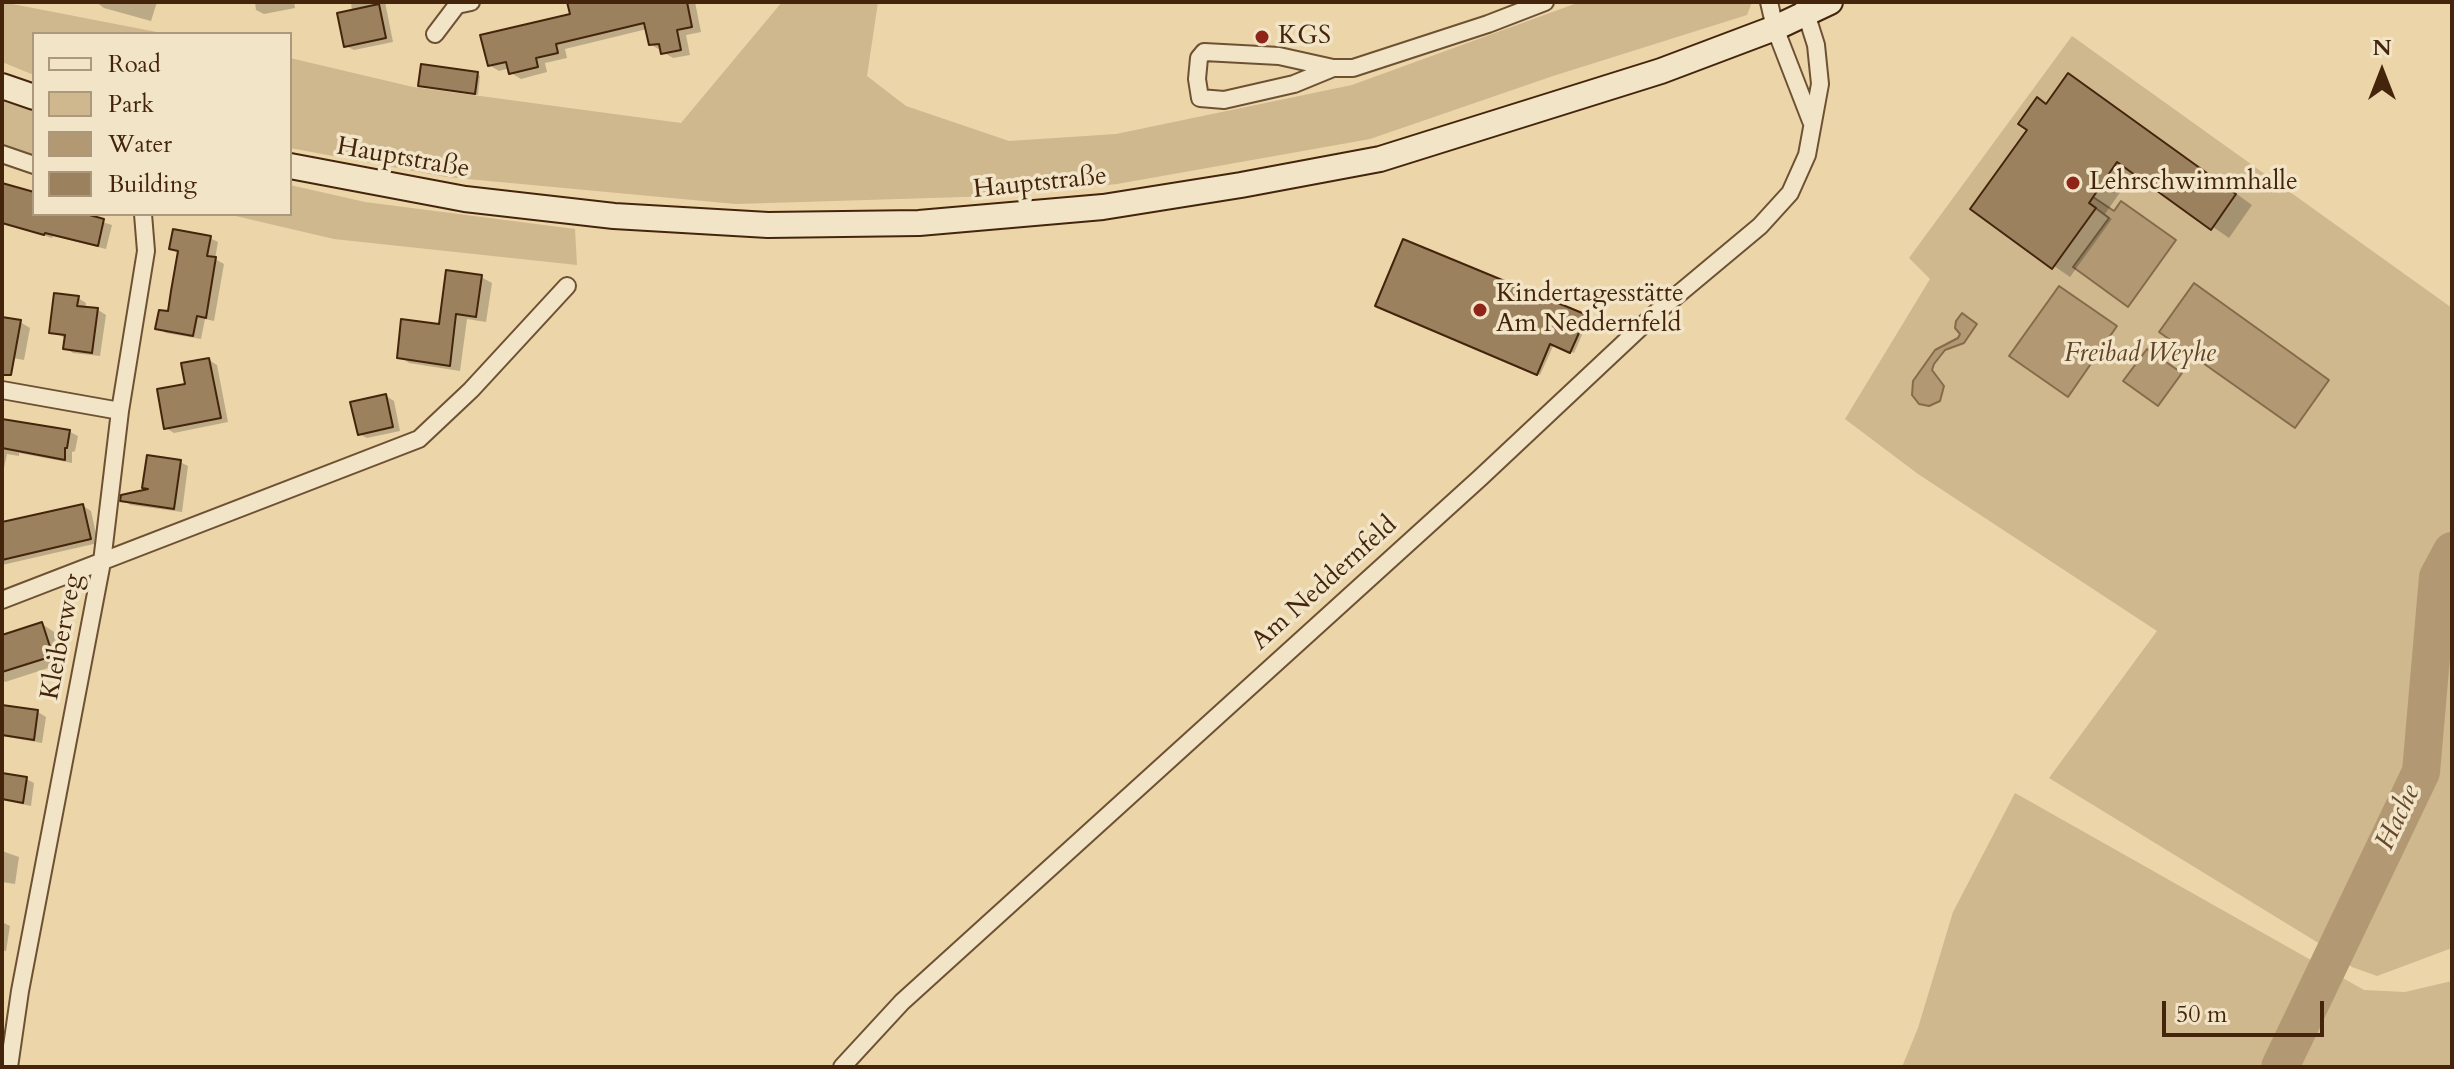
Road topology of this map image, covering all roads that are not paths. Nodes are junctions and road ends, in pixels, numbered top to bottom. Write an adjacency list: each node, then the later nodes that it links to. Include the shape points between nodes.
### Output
1 (471, 2): 7 (street, via 457,5)
2 (1545, 2): 8 (street, via 1353,68)
3 (1769, 2): 6 (street)
4 (1830, 2): 5 (main road, Hauptstraße)
5 (1805, 8): 6 (main road, Hauptstraße); 11 (street, Am Neddernfeld, via 1820,84)
6 (1775, 28): 11 (street); 14 (main road, Hauptstraße, via 1661,71 1380,159 1103,207 919,223 768,225 614,216 465,199)
7 (435, 34)
8 (1333, 68): 8 (street, via 1279,56 1204,52 1197,79 1200,98 1224,100 1283,87)
9 (2, 86): 10 (main road)
10 (32, 96)
11 (1812, 122): 24 (street, Am Neddernfeld, via 1807,155 1790,193 1760,226 1657,312 902,1002)
12 (2, 154): 13 (street)
13 (32, 164)
14 (292, 166)
15 (143, 216): 18 (street, Kleiberweg, via 146,251)
16 (567, 286): 19 (street, via 419,439)
17 (2, 390): 18 (street)
18 (120, 411): 19 (street, Kleiberweg)
19 (102, 562): 20 (street); 22 (street, Kleiberweg)
20 (2, 600)
21 (2, 989): 22 (street)
22 (20, 991): 23 (street, Kleiberweg)
23 (9, 1067)
24 (842, 1067)

